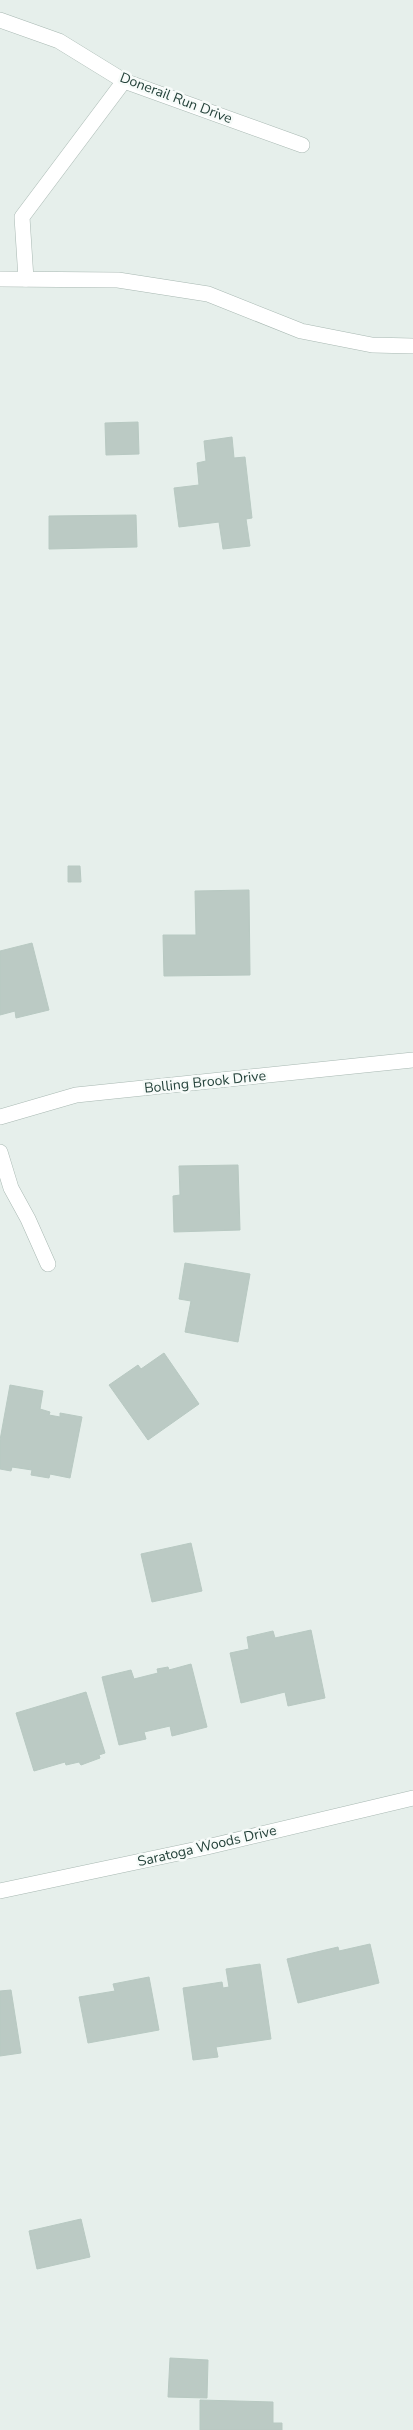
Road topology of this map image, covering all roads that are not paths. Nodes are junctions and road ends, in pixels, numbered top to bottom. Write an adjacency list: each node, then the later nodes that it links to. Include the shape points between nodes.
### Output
1 (0, 20): 2 (street, Donerail Run Drive, via 59,41)
2 (124, 81): 3 (street, Donerail Run Drive); 5 (street, via 22,217)
3 (302, 145)
4 (0, 279): 5 (street)
5 (26, 279): 6 (street, via 118,280 208,294 300,331 372,345)
6 (413, 346)
7 (413, 1060): 8 (street, Bolling Brook Drive, via 76,1095)
8 (0, 1118)
9 (0, 1152): 10 (street, via 11,1188)
10 (48, 1264)
11 (413, 1798): 12 (street, Saratoga Woods Drive, via 207,1847)
12 (0, 1891)

